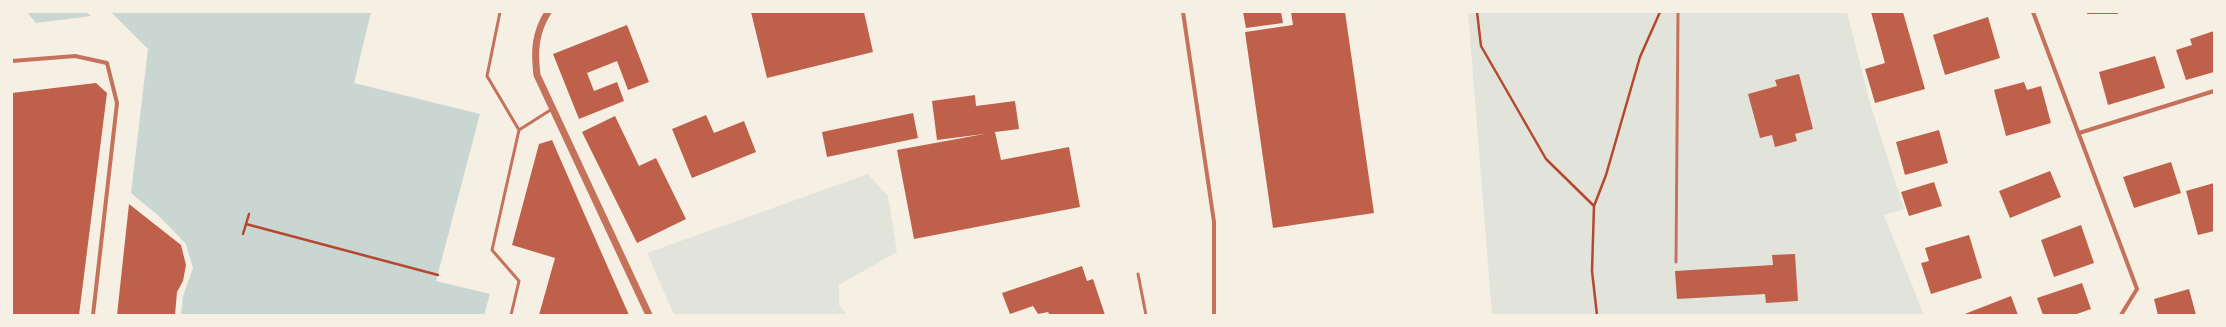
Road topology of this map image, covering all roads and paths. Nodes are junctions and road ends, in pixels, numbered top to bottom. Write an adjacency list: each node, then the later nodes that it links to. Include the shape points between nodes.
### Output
1 (500, 12): 11 (lane, via 487,76)
2 (548, 12): 10 (street, via 539,26 535,44 537,75)
3 (1183, 12): 24 (street, via 1214,222)
4 (1478, 12): 13 (path, via 1481,46 1546,160)
5 (1660, 12): 13 (path, via 1640,57 1606,175)
6 (1678, 12): 17 (lane)
7 (2033, 12): 12 (street)
8 (12, 61): 20 (street, via 76,56 107,63 116,103)
9 (2214, 91): 12 (street)
10 (552, 109): 11 (lane); 22 (street)
11 (519, 130): 21 (lane, via 492,250 519,281)
12 (2079, 133): 26 (street, via 2137,289)
13 (1594, 206): 25 (path, via 1592,271)
14 (249, 214): 15 (path)
15 (246, 224): 16 (path); 19 (path)
16 (243, 234)
17 (1676, 262)
18 (1138, 274): 23 (lane)
19 (438, 275)
20 (93, 315)
21 (511, 315)
22 (649, 315)
23 (1146, 315)
24 (1214, 315)
25 (1596, 315)
26 (2121, 315)

